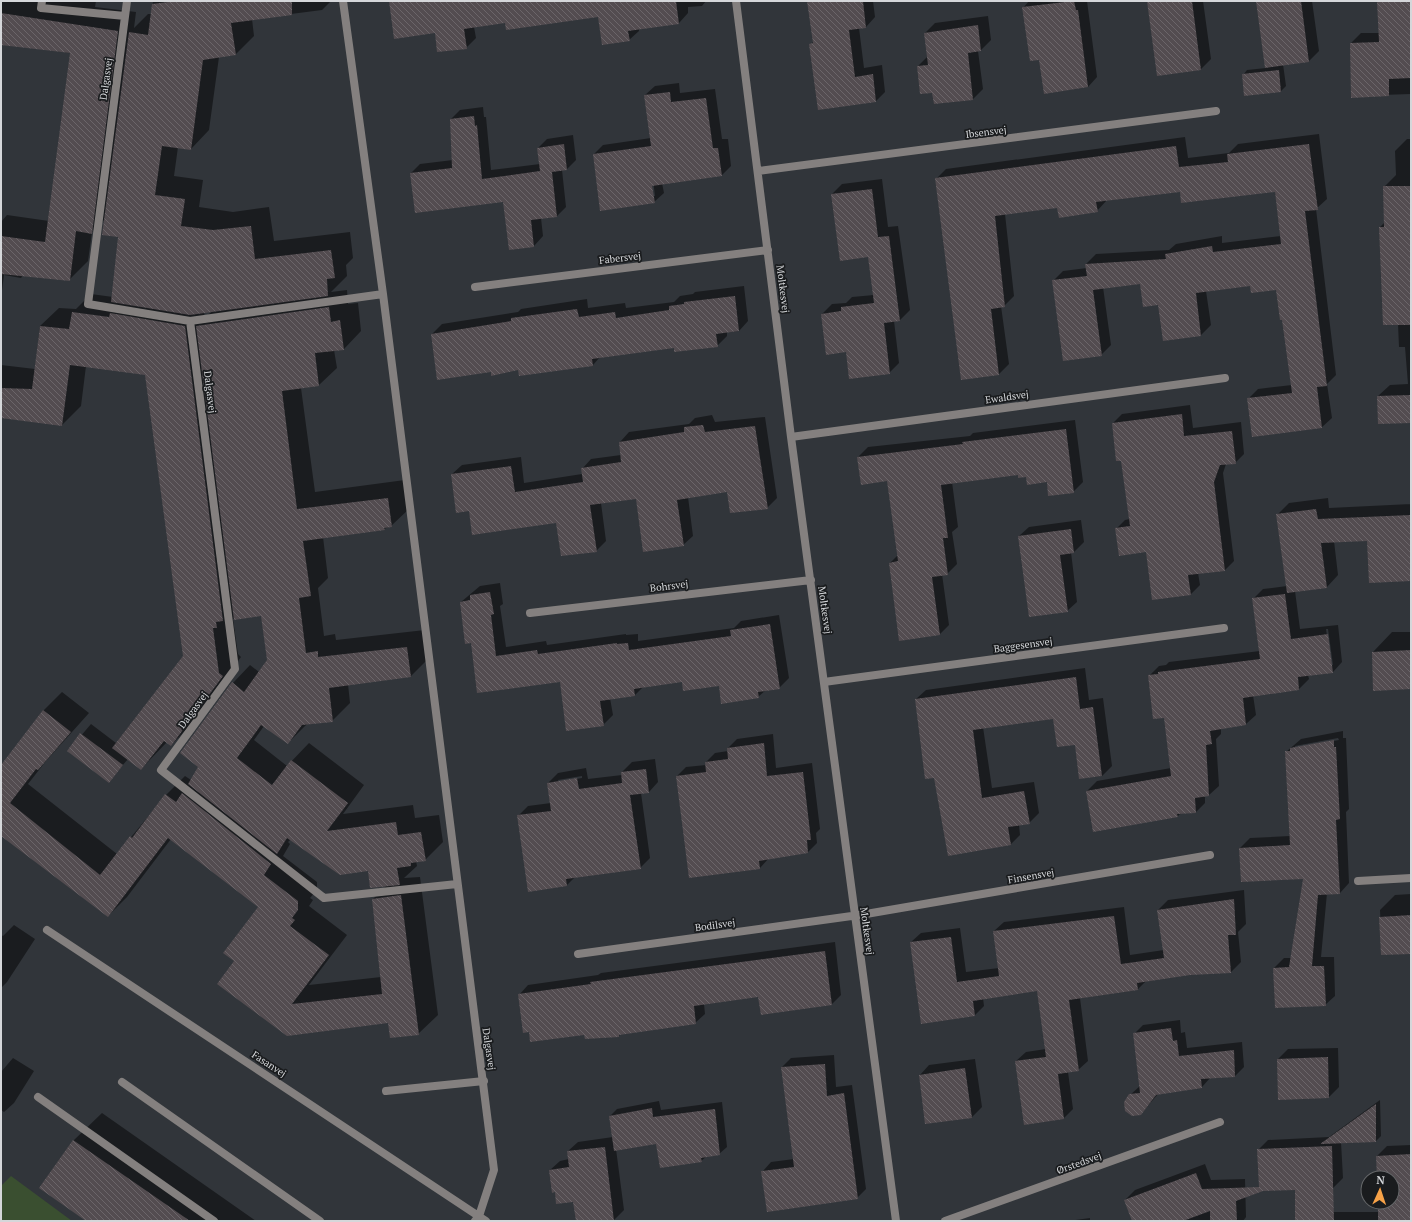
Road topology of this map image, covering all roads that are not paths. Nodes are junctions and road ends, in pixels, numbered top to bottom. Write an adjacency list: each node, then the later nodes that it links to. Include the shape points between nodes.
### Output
1 (42, 1): 5 (street, via 41,8)
2 (127, 1): 5 (street, Dalgasvej)
3 (343, 1): 10 (street, Dalgasvej)
4 (736, 1): 7 (street, Moltkesvej)
5 (125, 16): 11 (street, Dalgasvej, via 88,304)
6 (1216, 111): 7 (street, Ibsensvej)
7 (758, 171): 8 (street, Moltkesvej)
8 (768, 250): 9 (street, Fabersvej); 13 (street, Moltkesvej)
9 (475, 287)
10 (383, 294): 11 (street, Dalgasvej); 21 (street, Dalgasvej)
11 (190, 321): 21 (street, Dalgasvej, via 236,669 161,770 324,898)
12 (1225, 378): 13 (street, Ewaldsvej)
13 (792, 437): 14 (street, Moltkesvej)
14 (811, 580): 15 (street, Bohrsvej); 17 (street, Moltkesvej)
15 (530, 612)
16 (1224, 628): 17 (street, Baggesensvej)
17 (824, 682): 22 (street, Moltkesvej)
18 (1210, 855): 22 (street, Finsensvej)
19 (1411, 878): 20 (street)
20 (1358, 881)
21 (457, 884): 25 (street, Dalgasvej)
22 (855, 916): 24 (street, Bodilsvej); 34 (street, Moltkesvej)
23 (47, 930): 30 (street, Fasanvej)
24 (578, 954)
25 (484, 1081): 27 (street); 30 (street, Dalgasvej, via 494,1170)
26 (122, 1082): 32 (street)
27 (386, 1091)
28 (38, 1097): 31 (street)
29 (1220, 1122): 35 (street, Ørstedsvej)
30 (477, 1218): 33 (street, Fasanvej)
31 (214, 1221)
32 (320, 1221)
33 (486, 1221)
34 (896, 1221)
35 (945, 1221)

